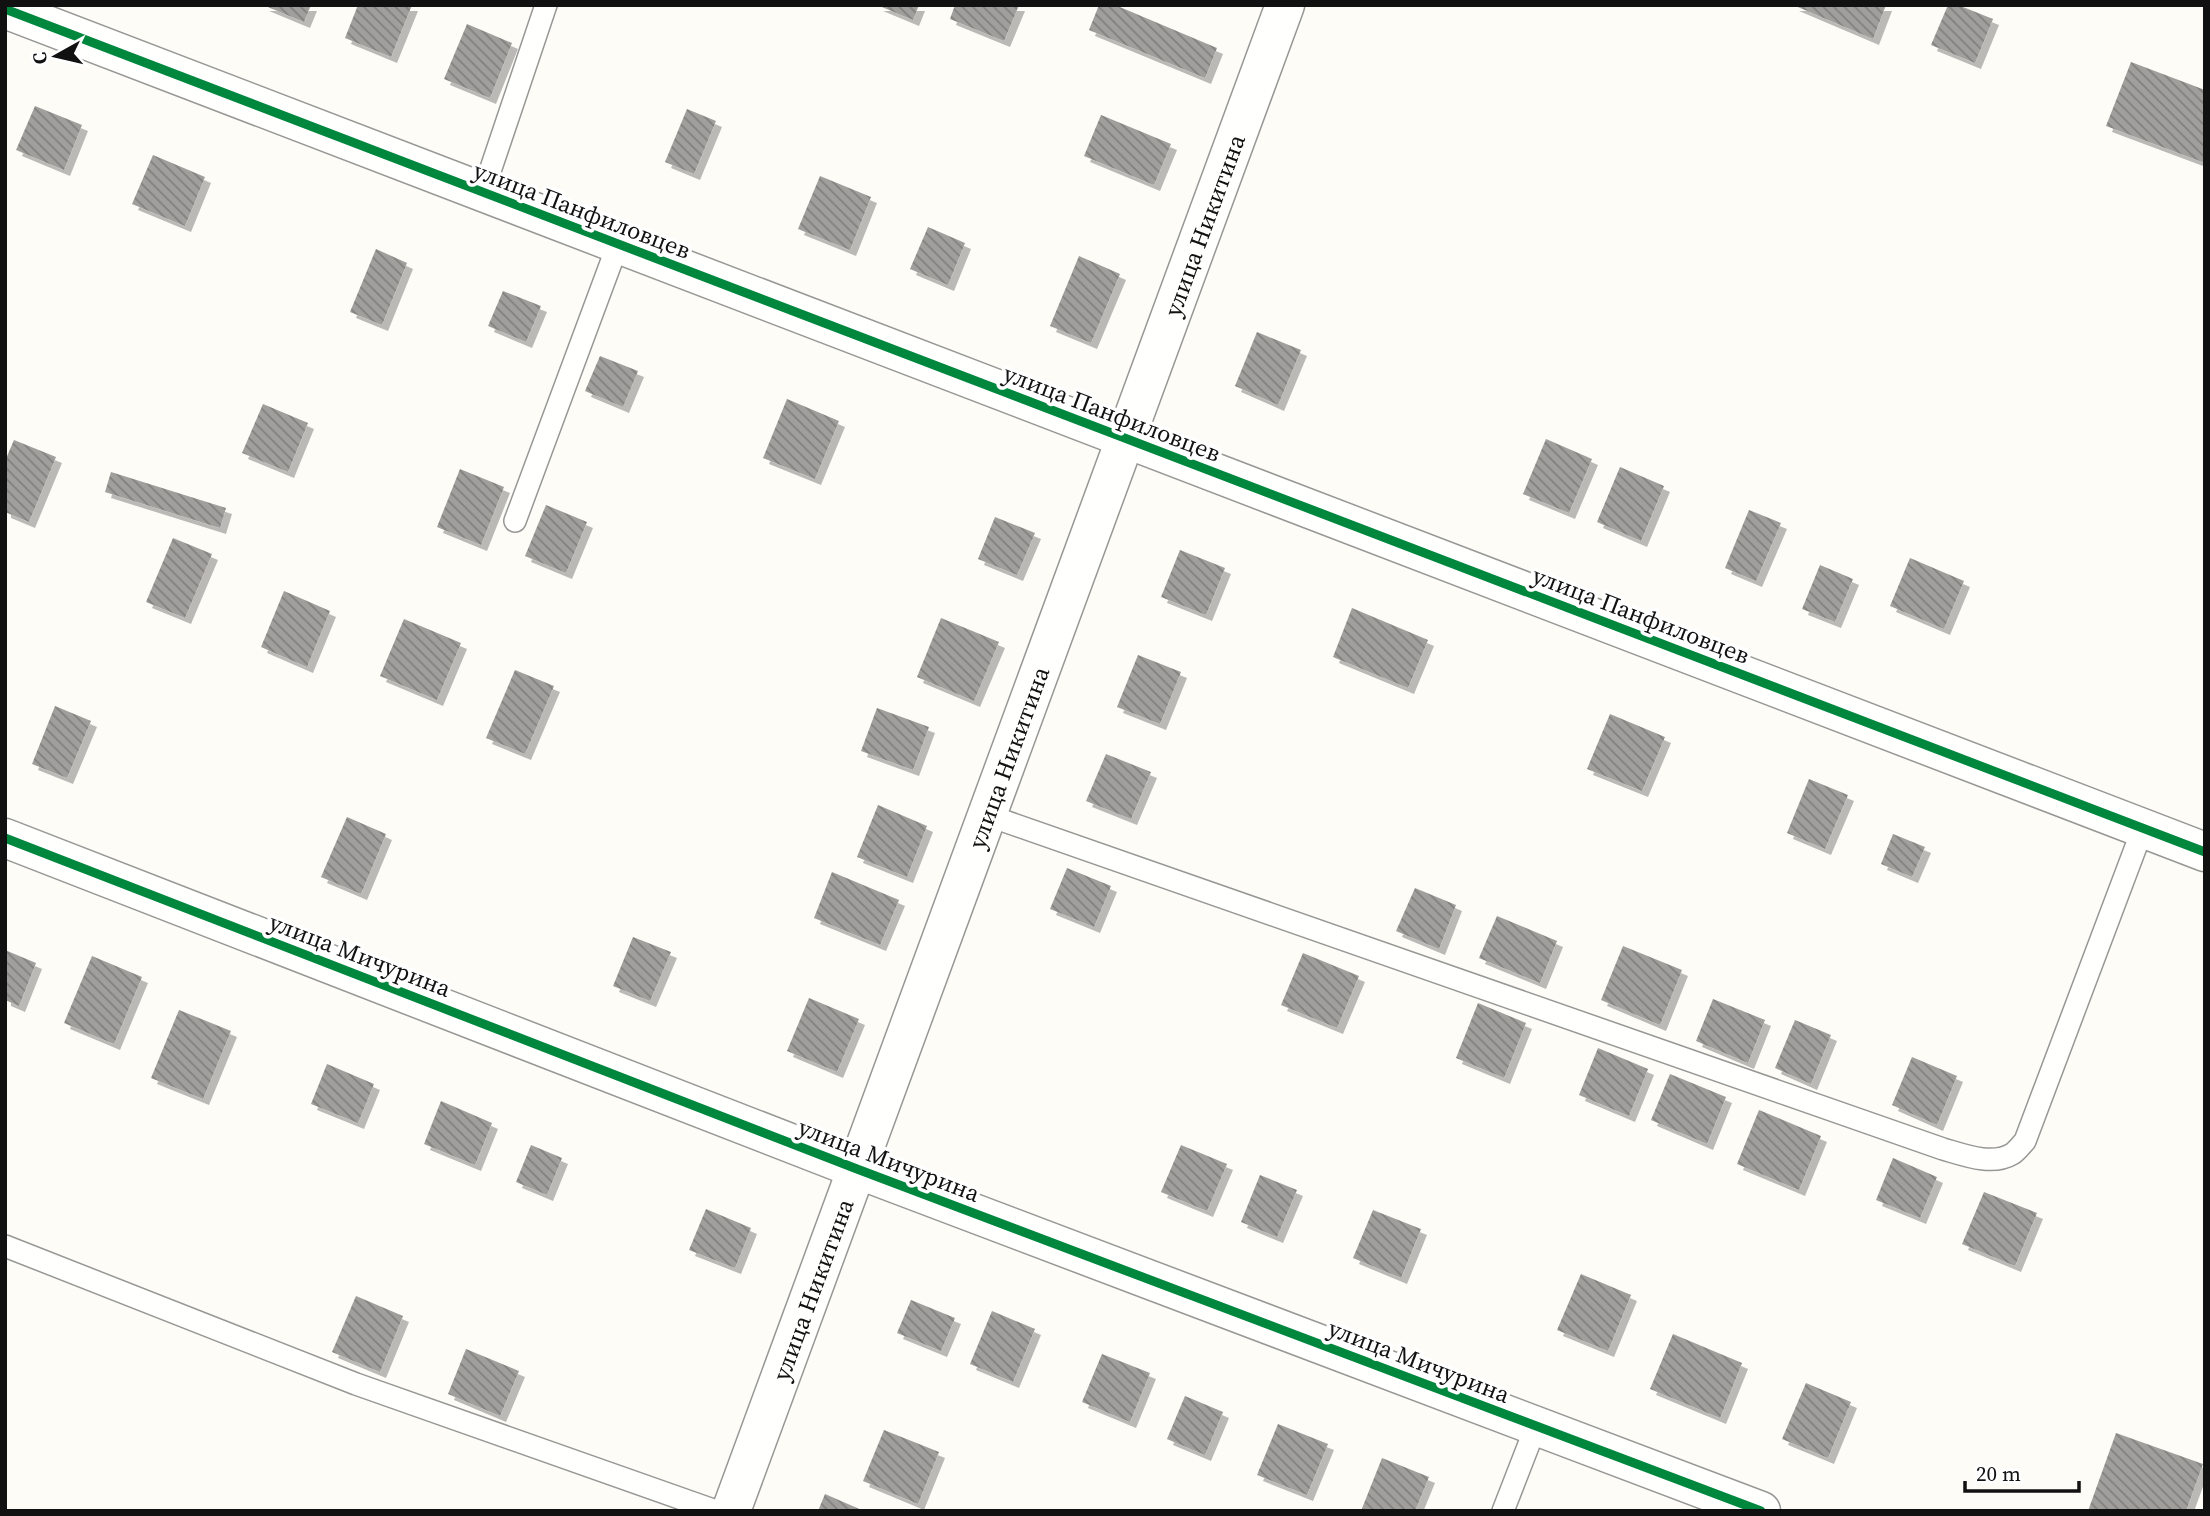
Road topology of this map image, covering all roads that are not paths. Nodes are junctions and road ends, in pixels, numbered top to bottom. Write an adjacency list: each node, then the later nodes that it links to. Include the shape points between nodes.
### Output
1 (546, 5): 4 (lane)
2 (1285, 5): 6 (street, улица Никитина)
3 (5, 9): 4 (street, улица Панфиловцев)
4 (483, 192): 5 (street, улица Панфиловцев)
5 (618, 244): 6 (street, улица Панфиловцев); 7 (lane)
6 (1125, 439): 8 (street, улица Никитина); 9 (street, улица Панфиловцев)
7 (515, 521)
8 (987, 815): 9 (lane, via 1943,1149 1995,1159 2012,1154 2025,1141); 12 (street, улица Никитина)
9 (2143, 828): 11 (street, улица Панфиловцев)
10 (5, 838): 12 (street, улица Мичурина)
11 (2205, 852)
12 (857, 1169): 14 (street, улица Мичурина); 16 (street, улица Никитина)
13 (5, 1246): 15 (lane, via 356,1384)
14 (1536, 1426): 17 (lane); 18 (street, улица Мичурина)
15 (716, 1511)
16 (731, 1511)
17 (1503, 1511)
18 (1761, 1511)

